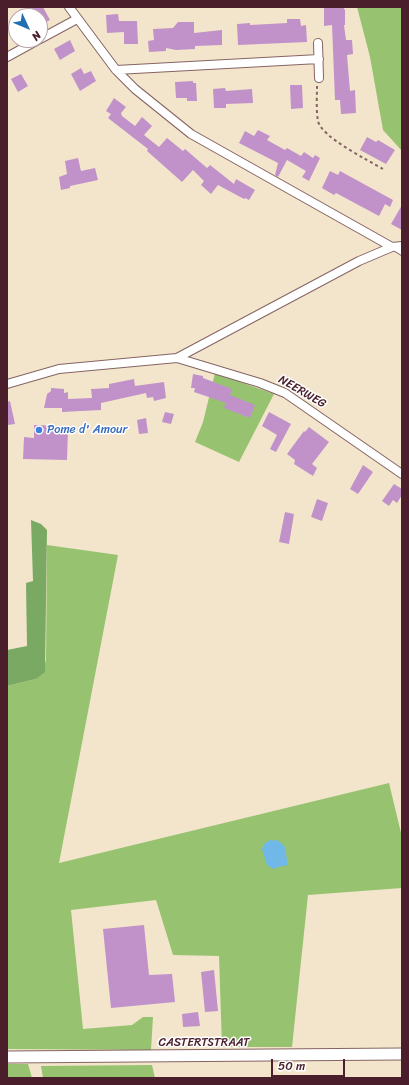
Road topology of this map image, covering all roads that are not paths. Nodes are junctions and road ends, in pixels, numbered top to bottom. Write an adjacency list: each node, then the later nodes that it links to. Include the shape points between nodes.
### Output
1 (69, 7): 2 (street)
2 (78, 19): 3 (street); 8 (street)
3 (48, 34)
4 (318, 43): 7 (street)
5 (23, 48): 6 (street)
6 (7, 57)
7 (319, 59): 8 (street); 9 (street)
8 (116, 70): 11 (street, via 135,89 191,134)
9 (319, 78)
10 (402, 246): 11 (street, NEERWEG)
11 (392, 247): 12 (lane); 13 (street, NEERWEG, via 359,261)
12 (402, 253)
13 (176, 358): 14 (street, NEERWEG, via 59,369); 15 (street, NEERWEG, via 285,393)
14 (7, 384)
15 (402, 474)
16 (402, 1054): 17 (main road, CASTERTSTRAAT)
17 (7, 1057)

